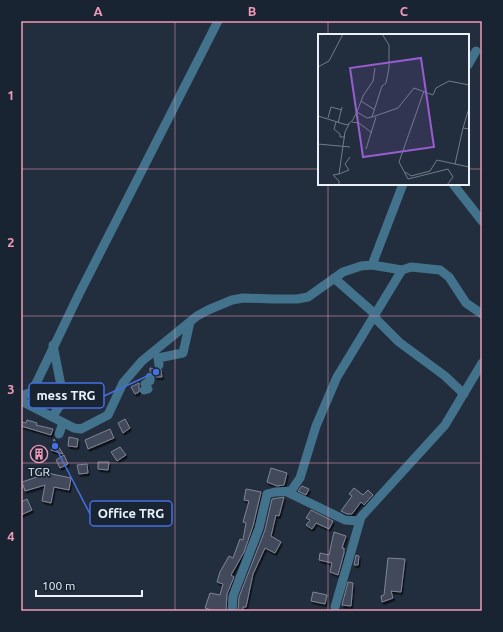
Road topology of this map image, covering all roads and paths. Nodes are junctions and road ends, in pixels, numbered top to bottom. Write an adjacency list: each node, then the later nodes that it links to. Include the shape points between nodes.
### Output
1 (218, 21): 13 (street)
2 (476, 51): 3 (street)
3 (469, 63)
4 (403, 185): 7 (street)
5 (454, 185): 6 (street)
6 (482, 221)
7 (372, 265): 8 (street); 9 (street, via 343,272)
8 (402, 270): 10 (street, via 412,267 440,270 449,277 466,303); 11 (street)
9 (334, 278): 11 (street); 12 (street, via 308,297 238,299 203,313)
10 (482, 314)
11 (374, 316): 18 (street, via 399,342 445,376); 24 (street, via 337,377 315,430 300,478 291,491)
12 (190, 322): 15 (street, via 183,353 158,358); 22 (street, via 142,361 128,376 108,415 78,429)
13 (53, 345): 19 (street, via 32,392); 21 (street, via 63,396)
14 (482, 363): 18 (street)
15 (159, 365)
16 (150, 377): 17 (street, via 150,381 145,384 148,389)
17 (144, 390)
18 (464, 394): 25 (street, via 442,429 364,512)
19 (21, 396)
20 (21, 401): 21 (street)
21 (52, 418): 22 (street)
22 (63, 423): 23 (street)
23 (59, 434)
24 (287, 492): 25 (street, via 345,520); 27 (street, via 267,494 259,528 233,596)
25 (359, 521): 26 (street)
26 (335, 607)
27 (232, 611)

